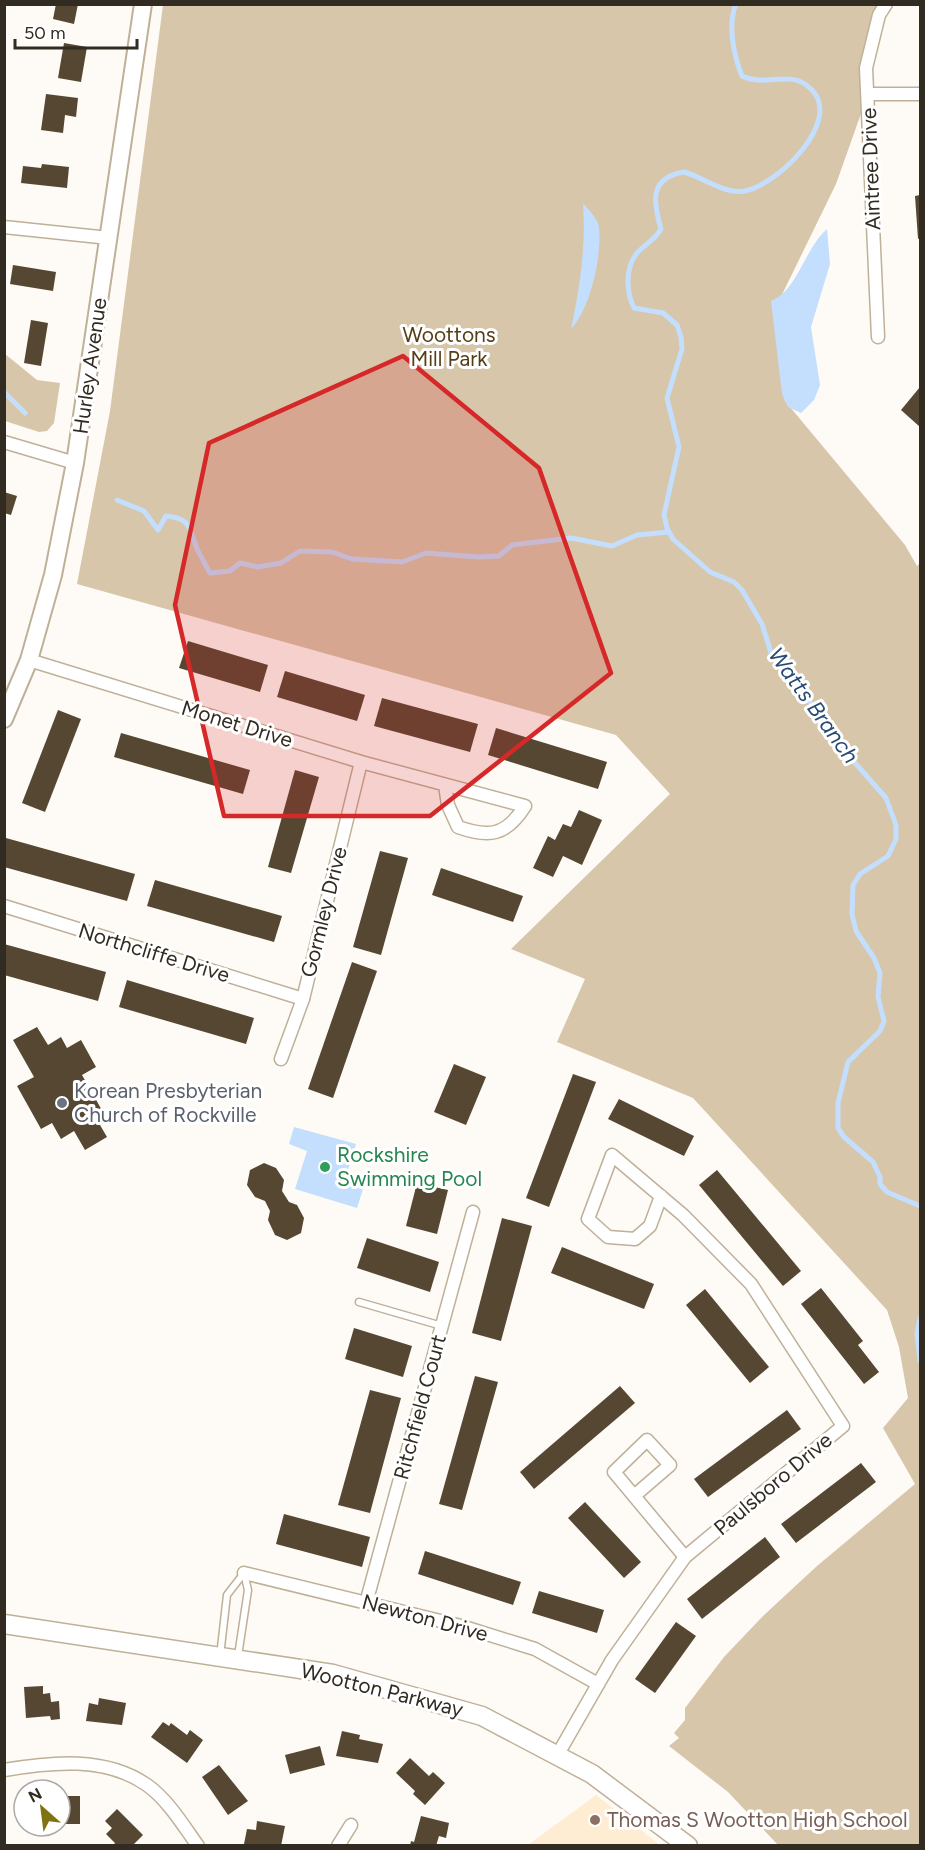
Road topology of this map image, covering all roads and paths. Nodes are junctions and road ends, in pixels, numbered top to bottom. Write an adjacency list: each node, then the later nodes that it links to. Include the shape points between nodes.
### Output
1 (143, 4): 6 (street, Hurley Avenue)
2 (886, 4): 3 (street, Aintree Drive, via 869,47)
3 (868, 94): 4 (street); 7 (street, Aintree Drive)
4 (921, 94)
5 (4, 226): 6 (street)
6 (109, 238): 9 (street, Hurley Avenue)
7 (878, 337)
8 (4, 442): 9 (street)
9 (75, 463): 10 (street, Hurley Avenue, via 53,575)
10 (29, 660): 11 (street, Hurley Avenue); 12 (street, Monet Drive)
11 (4, 719)
12 (361, 762): 13 (street, Monet Drive); 15 (street, Gormley Drive)
13 (445, 785): 13 (street, Monet Drive, via 456,788 525,806 515,821 497,832 479,834 458,827)
14 (4, 906): 15 (street, Northcliffe Drive)
15 (303, 999): 16 (street, Gormley Drive)
16 (281, 1059)
17 (661, 1196): 17 (street, Paulsboro Drive, via 612,1155 588,1219 608,1237 635,1239 650,1226); 22 (street, Paulsboro Drive, via 751,1284 843,1426)
18 (473, 1212): 20 (street, Ritchfield Court)
19 (358, 1302): 20 (lane)
20 (442, 1326): 24 (street, Ritchfield Court)
21 (634, 1496): 21 (street, via 614,1472 647,1440 670,1466); 22 (street)
22 (685, 1557): 27 (street, Paulsboro Drive)
23 (244, 1573): 24 (street, Newton Drive); 26 (lane, via 248,1590); 26 (lane, via 227,1594)
24 (366, 1603): 27 (street, Newton Drive, via 536,1649)
25 (4, 1624): 26 (main road, Wootton Parkway)
26 (229, 1658): 28 (main road, Wootton Parkway, via 333,1674 482,1716)
27 (598, 1684): 28 (street, Paulsboro Drive)
28 (558, 1754): 33 (main road, Wootton Parkway, via 620,1792)
29 (4, 1770): 31 (street, via 53,1762 117,1769 148,1786)
30 (351, 1825): 32 (street)
31 (198, 1845)
32 (338, 1845)
33 (688, 1845)

